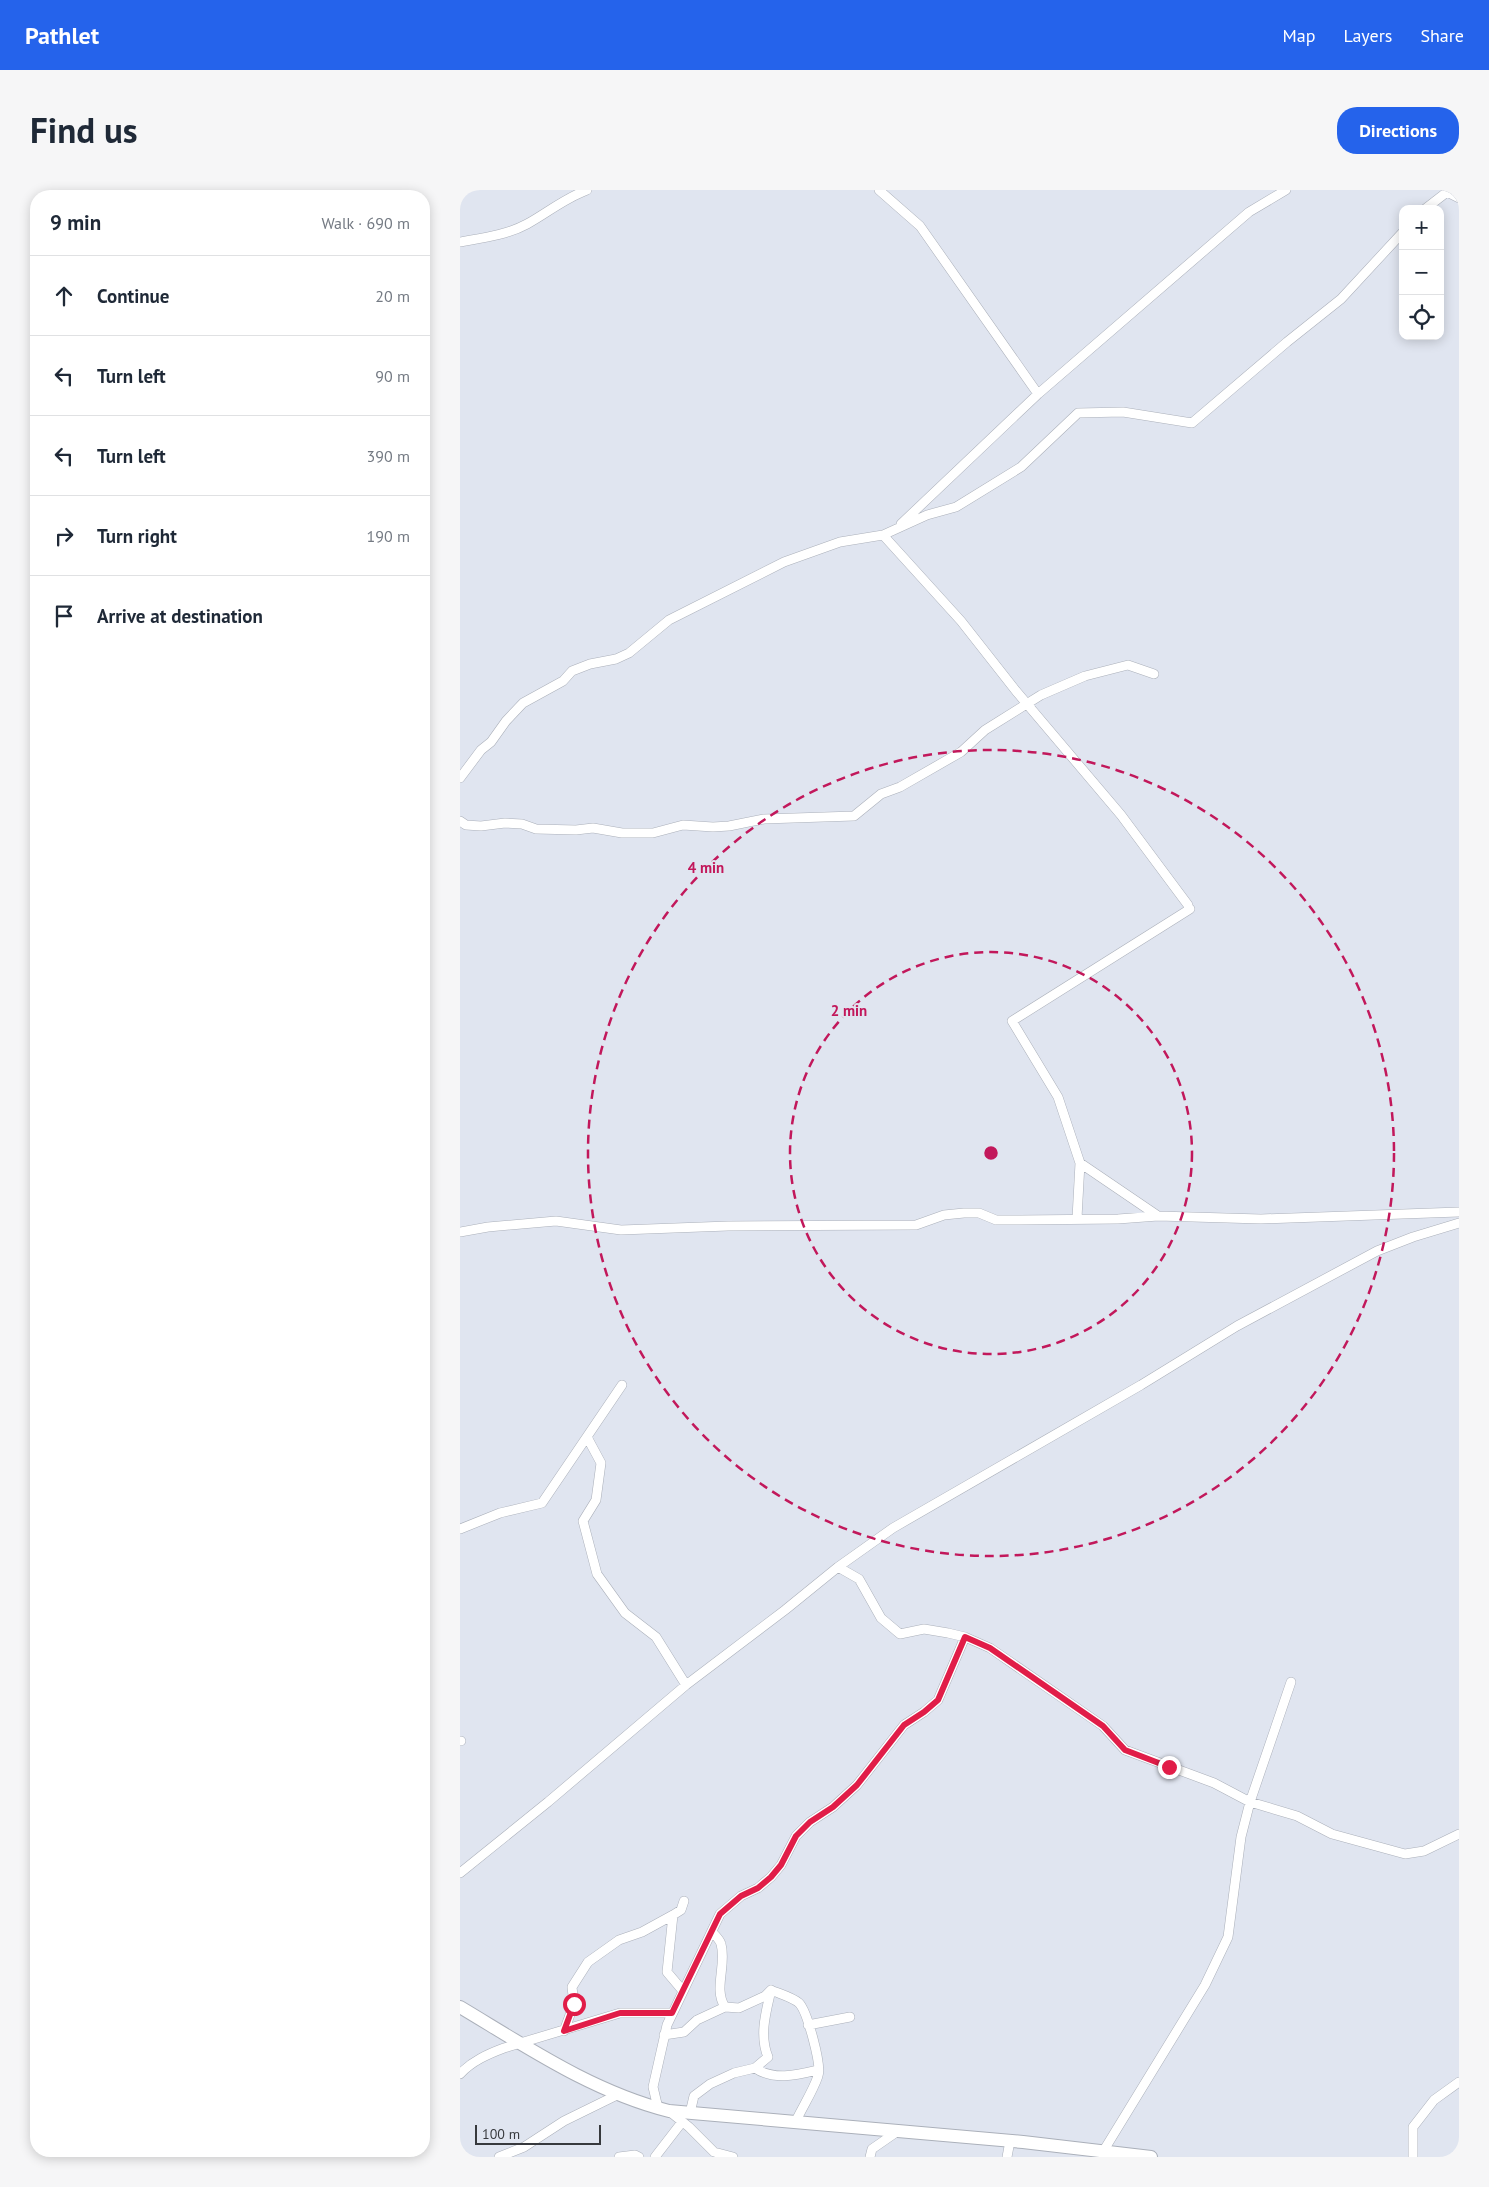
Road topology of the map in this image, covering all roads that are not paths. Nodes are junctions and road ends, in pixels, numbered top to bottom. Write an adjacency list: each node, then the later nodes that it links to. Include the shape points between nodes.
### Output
1 (587, 190): 7 (street, via 525,225 493,236)
2 (879, 190): 8 (street, via 920,226)
3 (1286, 190): 8 (street, via 1249,212)
4 (1459, 198): 5 (street, via 1447,192)
5 (1429, 205)
6 (1399, 236): 9 (street, via 1341,299 1192,423 1124,412 1078,413 1021,467 956,507)
7 (460, 242)
8 (1038, 394): 9 (street)
9 (897, 527): 10 (street)
10 (883, 534): 12 (street, via 961,621); 13 (street, via 840,542 784,562 669,620 629,653 572,671 564,681 524,703)
11 (1154, 674): 12 (street, via 1128,665 1086,676)
12 (1028, 704): 14 (street, via 985,730 962,752 881,794 854,816 764,819 713,827 683,825 653,833 536,828 513,824 481,826 466,825); 15 (street, via 1121,815 1189,907 1012,1021 1058,1097)
13 (460, 778)
14 (460, 821)
15 (1080, 1163): 17 (street); 18 (street)
16 (1459, 1212): 17 (street, via 1261,1219)
17 (1158, 1216): 18 (street)
18 (1077, 1218): 20 (street, via 996,1220 979,1213 964,1213 944,1215 916,1225 620,1230 556,1221 488,1226)
19 (1459, 1223): 24 (street, via 1377,1251 1237,1326 1140,1386 928,1506)
20 (460, 1232)
21 (622, 1385): 22 (street)
22 (587, 1437): 23 (street, via 542,1503 500,1513); 27 (street, via 600,1463 596,1500 583,1521 597,1574 625,1614 656,1637)
23 (460, 1529)
24 (838, 1567): 25 (street, via 859,1579 881,1618 900,1634 924,1629); 27 (street)
25 (965, 1637): 28 (street, via 996,1652 1103,1726 1125,1750 1214,1783); 33 (street, via 938,1700 904,1725 857,1785 796,1836 771,1877 720,1914)
26 (1291, 1682): 28 (street)
27 (686, 1685): 30 (street)
28 (1250, 1802): 29 (street, via 1297,1816 1332,1834 1405,1854 1424,1851); 54 (street, via 1241,1837 1228,1937 1205,1985)
29 (1459, 1834)
30 (460, 1873)
31 (684, 1901): 32 (street, via 681,1910)
32 (673, 1915): 35 (street, via 667,1972); 41 (street, via 619,1940 588,1962 572,1988 574,2004)
33 (712, 1932): 35 (street); 37 (street, via 721,1943 720,1998)
34 (772, 1990): 37 (street, via 739,2008); 40 (street, via 798,2002 805,2011); 44 (street, via 764,2023 764,2046 768,2057)
35 (683, 1991): 38 (street)
36 (460, 2007): 43 (street)
37 (725, 2007): 42 (street, via 697,2020 684,2032)
38 (672, 2013): 41 (street, via 620,2013); 42 (street)
39 (850, 2017): 40 (street)
40 (808, 2026): 45 (street, via 815,2041)
41 (564, 2031): 43 (street)
42 (664, 2035): 49 (street, via 653,2087)
43 (519, 2042): 46 (street, via 486,2054); 48 (street)
44 (755, 2068): 45 (street, via 762,2073 791,2076); 50 (street, via 710,2084 694,2096)
45 (818, 2070): 51 (street, via 819,2075)
46 (460, 2074)
47 (1459, 2082): 64 (street, via 1434,2100 1413,2127)
48 (617, 2095): 49 (street); 56 (street, via 564,2121 524,2147)
49 (663, 2110): 50 (street)
50 (686, 2117): 51 (street); 55 (street); 59 (street)
51 (796, 2121): 52 (street)
52 (898, 2130): 53 (street); 61 (street, via 872,2149)
53 (1010, 2141): 54 (street); 62 (street)
54 (1104, 2150): 63 (street)
55 (715, 2155): 60 (street)
56 (499, 2157)
57 (619, 2157): 58 (street)
58 (639, 2157)
59 (655, 2157)
60 (734, 2157)
61 (870, 2157)
62 (1007, 2157)
63 (1151, 2157)
64 (1413, 2157)

